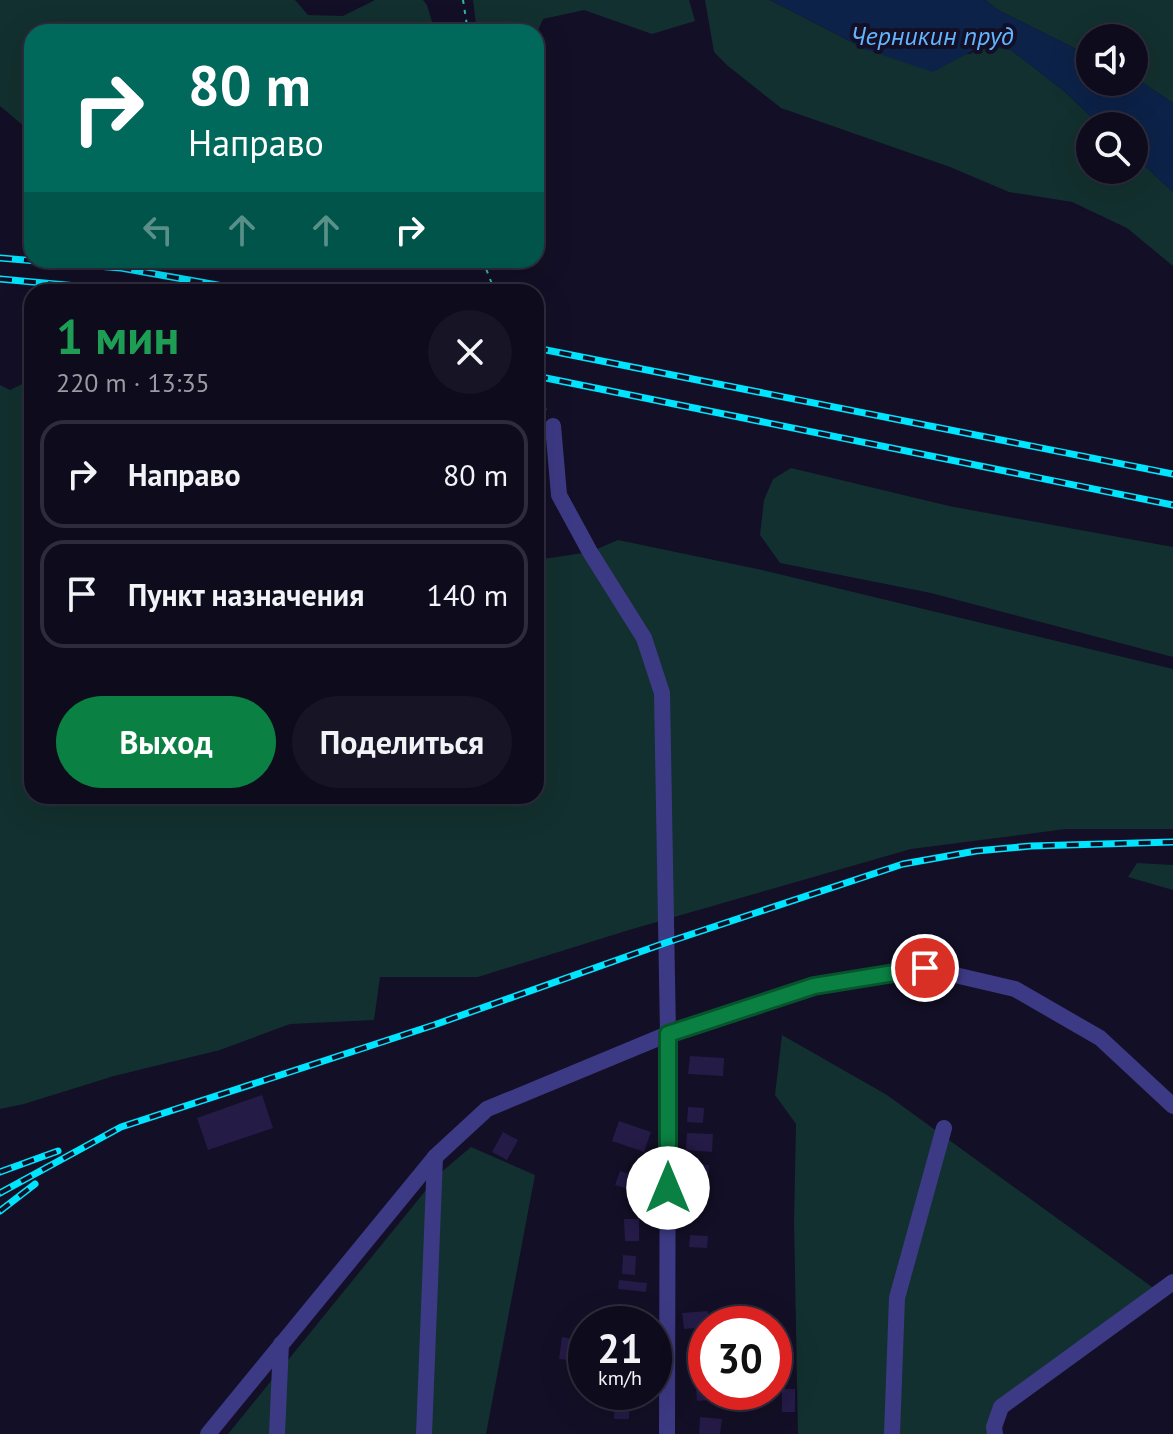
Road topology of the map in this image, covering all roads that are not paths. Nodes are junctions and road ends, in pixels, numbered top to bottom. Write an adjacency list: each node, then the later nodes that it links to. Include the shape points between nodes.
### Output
1 (553, 426): 2 (street, via 559,495 644,638 662,693)
2 (668, 1034): 3 (street, via 814,986 925,968 1015,989 1100,1038); 5 (street, via 487,1109); 11 (street)
3 (1173, 1106)
4 (944, 1128): 12 (street, via 897,1298)
5 (435, 1157): 7 (street); 10 (street)
6 (1173, 1282): 13 (street, via 1001,1407)
7 (281, 1344): 8 (street); 9 (street)
8 (208, 1434)
9 (277, 1434)
10 (424, 1434)
11 (667, 1434)
12 (892, 1434)
13 (995, 1434)

